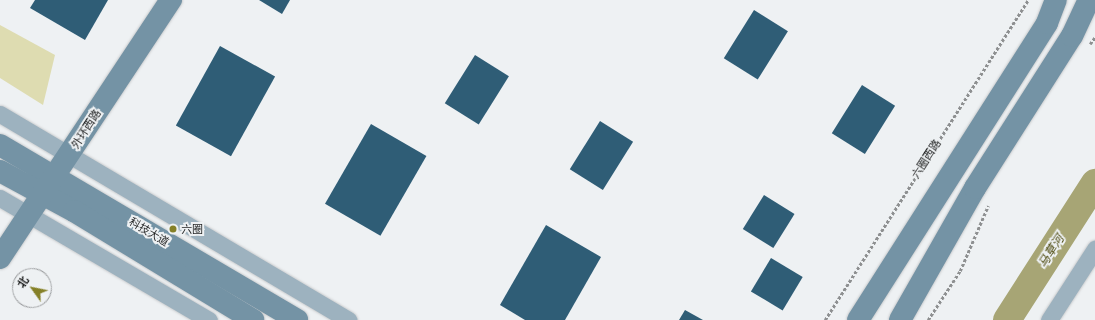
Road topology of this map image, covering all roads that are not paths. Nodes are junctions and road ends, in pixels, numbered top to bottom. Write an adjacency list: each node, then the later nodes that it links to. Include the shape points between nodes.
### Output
1 (171, 0): 6 (main road, 外环西路)
2 (1056, 0): 18 (main road, via 1047,23)
3 (1087, 2): 19 (main road, via 1072,36 975,188)
4 (0, 114): 6 (street)
5 (0, 145): 8 (main road, 科技大道)
6 (70, 154): 8 (main road, 外环西路); 17 (street)
7 (0, 171): 9 (main road, 科技大道)
8 (55, 177): 9 (main road, 外环西路); 16 (main road, 科技大道)
9 (42, 194): 11 (main road, 外环西路); 15 (main road, 科技大道)
10 (0, 198): 11 (street)
11 (29, 215): 13 (main road, 外环西路); 14 (street)
12 (1095, 249): 20 (street)
13 (0, 258)
14 (209, 320)
15 (253, 320)
16 (297, 320)
17 (349, 320)
18 (858, 320)
19 (900, 320)
20 (1049, 320)

